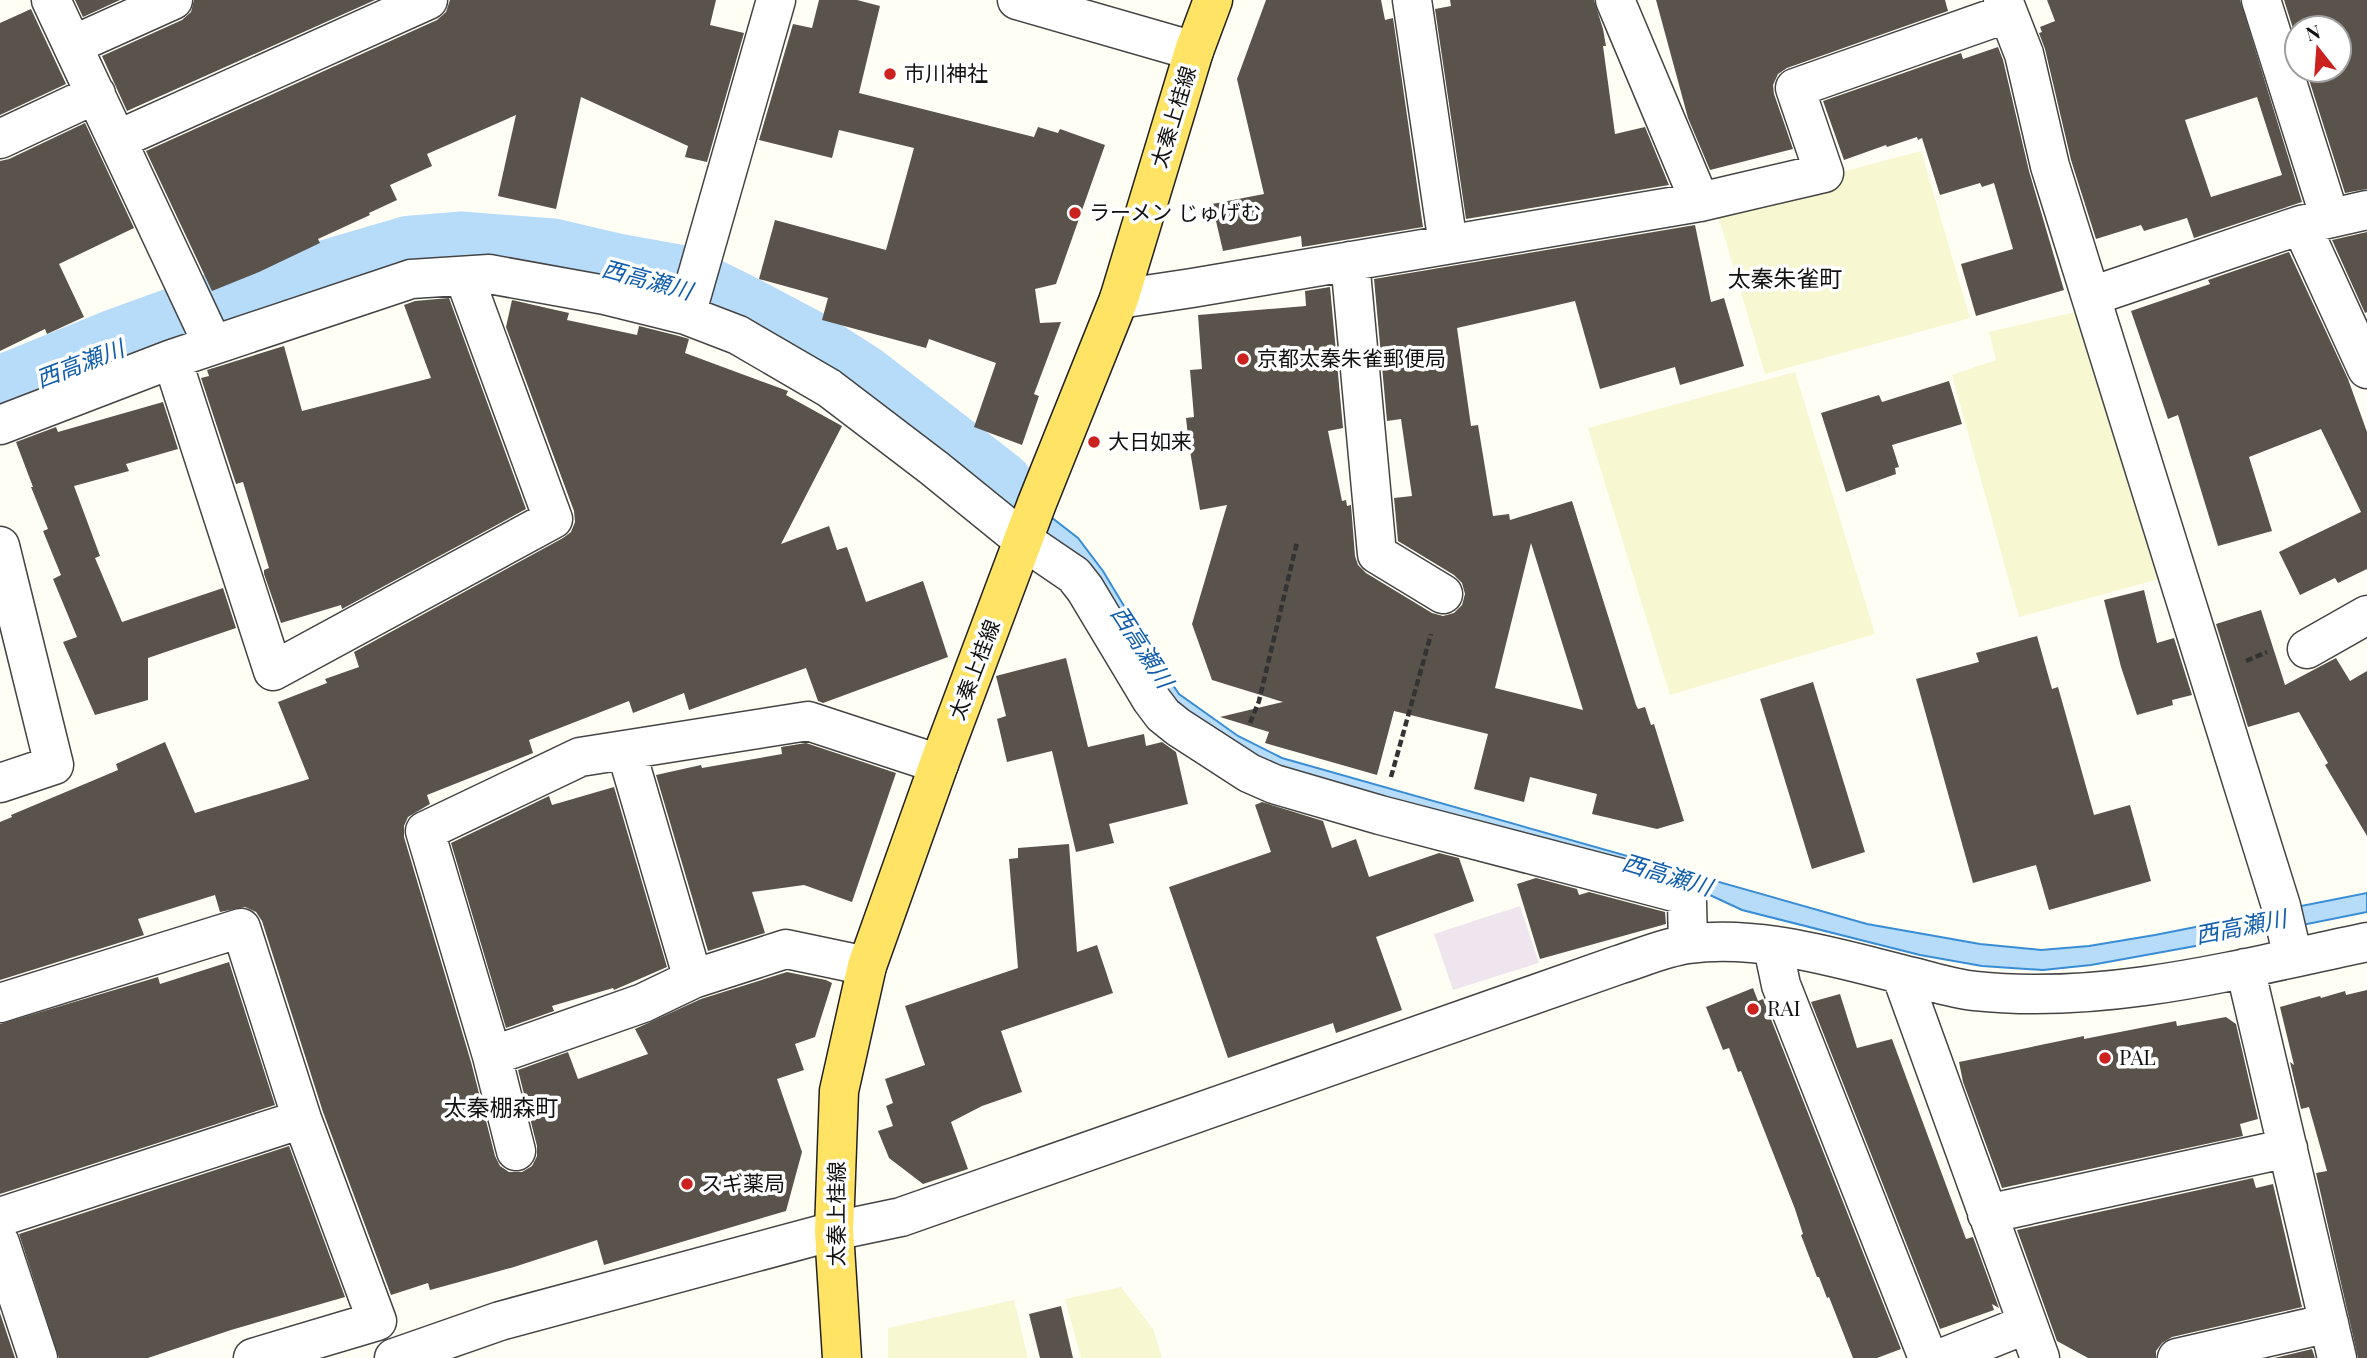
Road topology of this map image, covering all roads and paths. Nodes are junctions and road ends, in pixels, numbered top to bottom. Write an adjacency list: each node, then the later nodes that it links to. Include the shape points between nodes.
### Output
1 (51, 0): 12 (street)
2 (173, 0): 12 (street)
3 (428, 0): 11 (street)
4 (776, 0): 25 (street)
5 (1017, 0): 13 (street)
6 (1213, 0): 13 (main road, 太秦上桂線)
7 (1412, 0): 20 (street)
8 (1615, 0): 17 (street)
9 (2261, 0): 19 (street)
10 (2006, 6): 17 (street, via 1795,88 1824,173); 23 (street, via 2024,54 2050,166)
11 (354, 15): 16 (street)
12 (73, 45): 14 (street)
13 (1195, 51): 24 (main road, 太秦上桂線)
14 (96, 94): 15 (street); 16 (street)
15 (0, 139)
16 (117, 140): 26 (street)
17 (1700, 202): 20 (street)
18 (2367, 210): 19 (street)
19 (2315, 221): 23 (street); 28 (street)
20 (1448, 244): 21 (street)
21 (1350, 261): 24 (street); 33 (street, via 1377,554)
22 (464, 276): 25 (street, via 489,274); 26 (street, via 411,279); 27 (street, via 553,519 272,671)
23 (2092, 296): 36 (street)
24 (1119, 299): 30 (main road, 太秦上桂線)
25 (687, 315): 30 (street, via 738,335 829,388 934,468)
26 (214, 345): 27 (street)
27 (172, 359): 29 (street)
28 (2367, 369)
29 (0, 425)
30 (1030, 524): 38 (street, via 1085,589 1163,715); 39 (main road, 太秦上桂線)
31 (1297, 542): 38 (path, via 1259,701)
32 (0, 546): 40 (street, via 54,765)
33 (1443, 594): 41 (path)
34 (2367, 615): 35 (street)
35 (2307, 649): 36 (path, via 2289,643)
36 (2210, 677): 42 (street)
37 (625, 750): 39 (street, via 808,721); 49 (street); 51 (street, via 580,757 425,831)
38 (1233, 763): 41 (street, via 1274,784)
39 (939, 764): 46 (main road, 太秦上桂線)
40 (0, 783)
41 (1380, 815): 44 (street, via 1682,894 1687,902)
42 (2287, 932): 43 (street); 47 (street)
43 (2367, 942)
44 (1688, 944): 45 (street, via 1736,942); 57 (street, via 901,1217)
45 (1773, 947): 48 (street); 65 (street, via 1781,985)
46 (867, 966): 49 (street, via 786,949); 57 (main road, 太秦上桂線, via 838,1091)
47 (2245, 968): 48 (street, via 2145,987 2022,994 1972,991); 53 (street)
48 (1901, 974): 55 (street)
49 (693, 979): 51 (street, via 643,1003)
50 (0, 1003): 52 (street, via 241,928)
51 (492, 1056): 54 (street)
52 (302, 1119): 56 (street); 62 (street, via 377,1321)
53 (2288, 1148): 55 (street); 59 (street)
54 (516, 1151)
55 (1987, 1214): 60 (street)
56 (0, 1217)
57 (834, 1231): 63 (street, via 500,1321); 64 (main road, 太秦上桂線)
58 (0, 1244): 61 (street)
59 (2333, 1340): 67 (street)
60 (2034, 1341): 66 (street)
61 (38, 1358)
62 (253, 1358)
63 (394, 1358)
64 (842, 1358)
65 (1928, 1358)
66 (1942, 1358)
67 (2177, 1358)

